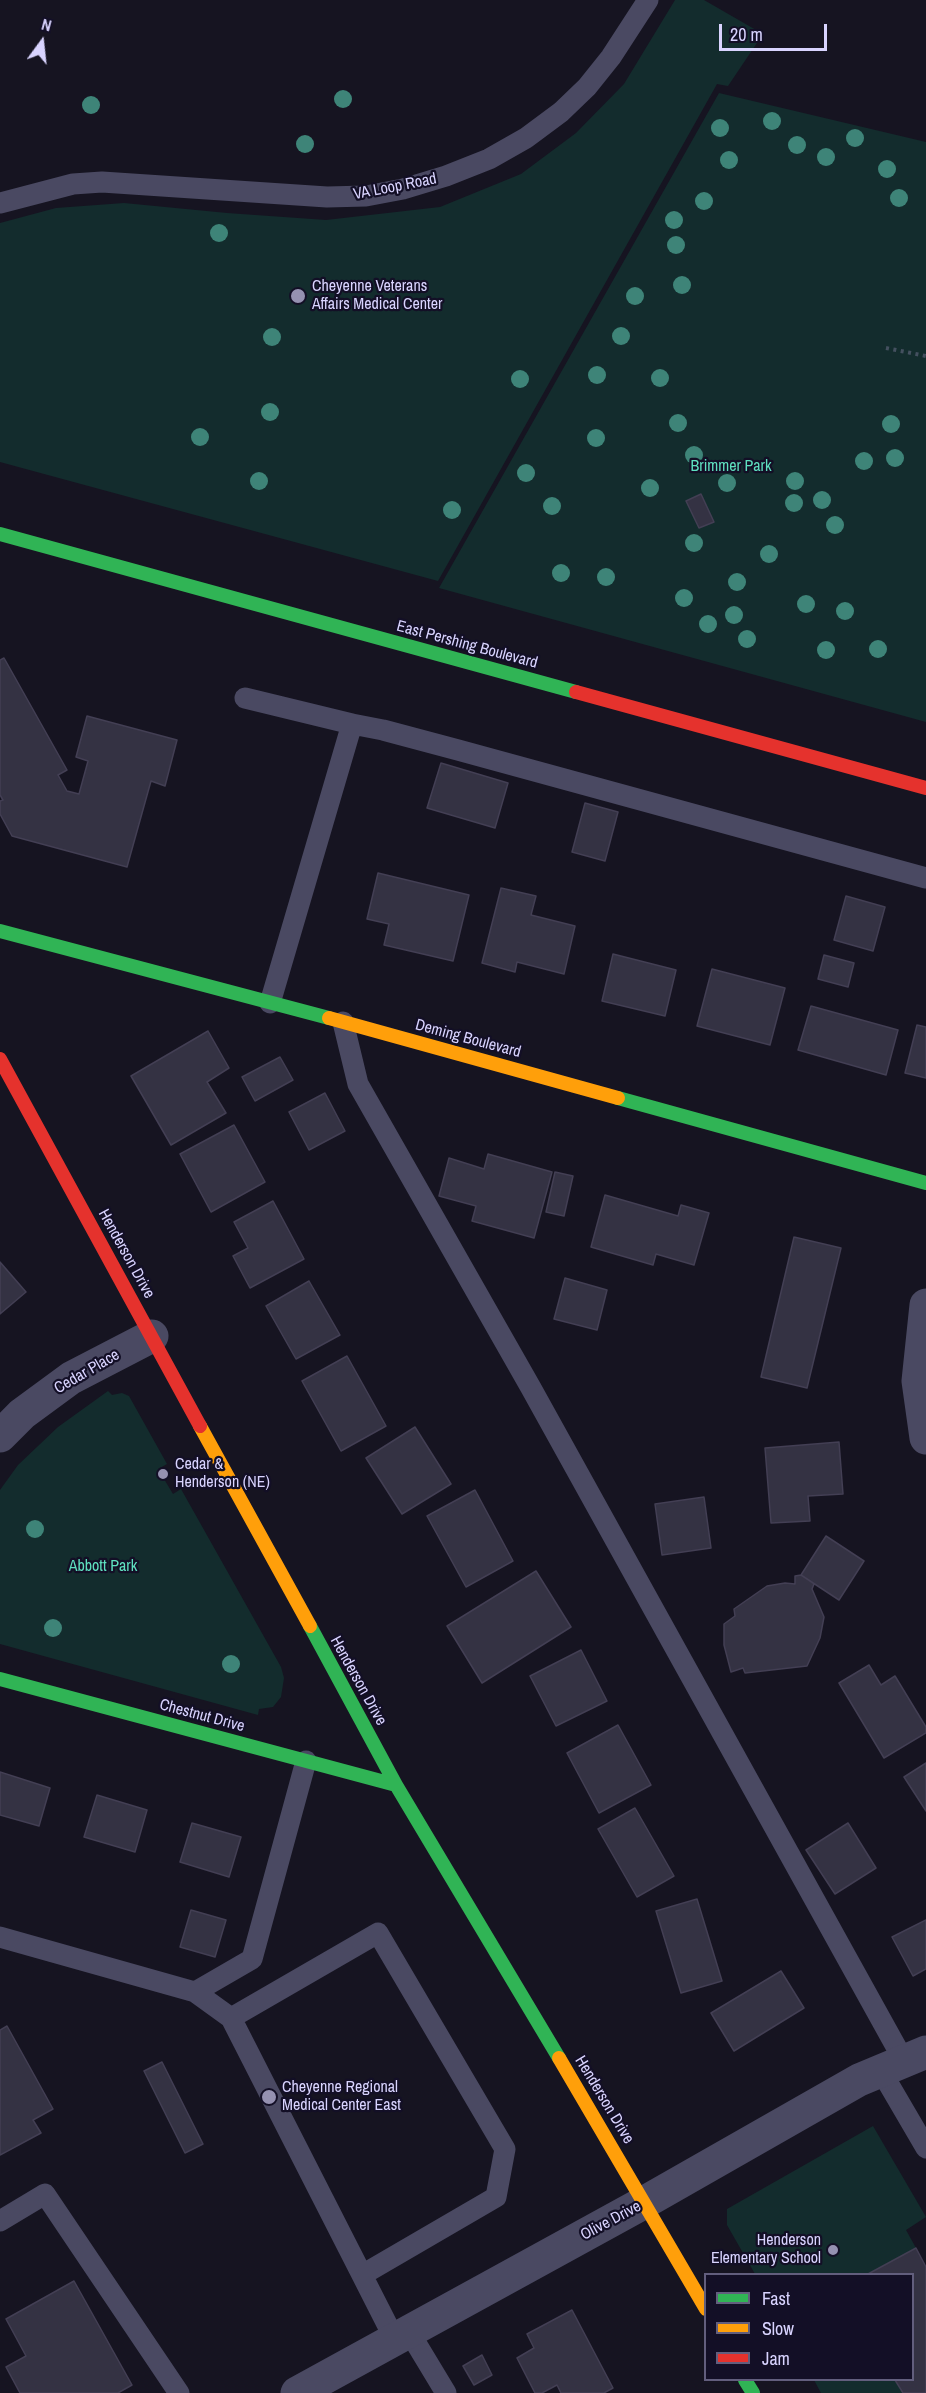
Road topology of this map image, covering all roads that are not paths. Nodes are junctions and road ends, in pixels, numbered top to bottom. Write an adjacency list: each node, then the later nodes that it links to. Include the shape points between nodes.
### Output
1 (648, 0): 2 (lane, VA Loop Road, via 611,57 561,112 489,159 446,176 366,196 327,197 102,182 73,184)
2 (0, 203)
3 (0, 534): 6 (street, East Pershing Boulevard)
4 (245, 698): 5 (lane)
5 (352, 724): 7 (lane); 9 (lane)
6 (926, 788)
7 (926, 878)
8 (0, 931): 9 (street, Deming Boulevard)
9 (270, 1003): 10 (street, Deming Boulevard)
10 (343, 1022): 12 (street, Deming Boulevard); 23 (lane, via 358,1084)
11 (0, 1059): 14 (street, Henderson Drive)
12 (926, 1183)
13 (926, 1305): 16 (street, via 918,1381)
14 (152, 1336): 15 (street, Cedar Place, via 71,1378 22,1414); 19 (street, Henderson Drive)
15 (0, 1436)
16 (926, 1438)
17 (0, 1679): 18 (street, Chestnut Drive)
18 (306, 1761): 19 (street, Chestnut Drive); 21 (lane, via 252,1959)
19 (396, 1785): 25 (street, Henderson Drive)
20 (0, 1937): 21 (lane)
21 (195, 1992): 22 (lane)
22 (231, 2018): 27 (lane); 27 (lane, via 378,1933 505,2149 496,2197)
23 (904, 2061): 24 (lane); 25 (street, Olive Drive, via 859,2080)
24 (926, 2148)
25 (645, 2202): 28 (street, Henderson Drive); 29 (street, Olive Drive)
26 (0, 2221): 30 (lane, via 45,2194)
27 (362, 2275): 29 (lane)
28 (704, 2307)
29 (401, 2334): 31 (street, Olive Drive); 32 (lane)
30 (179, 2393)
31 (297, 2393)
32 (446, 2393)

